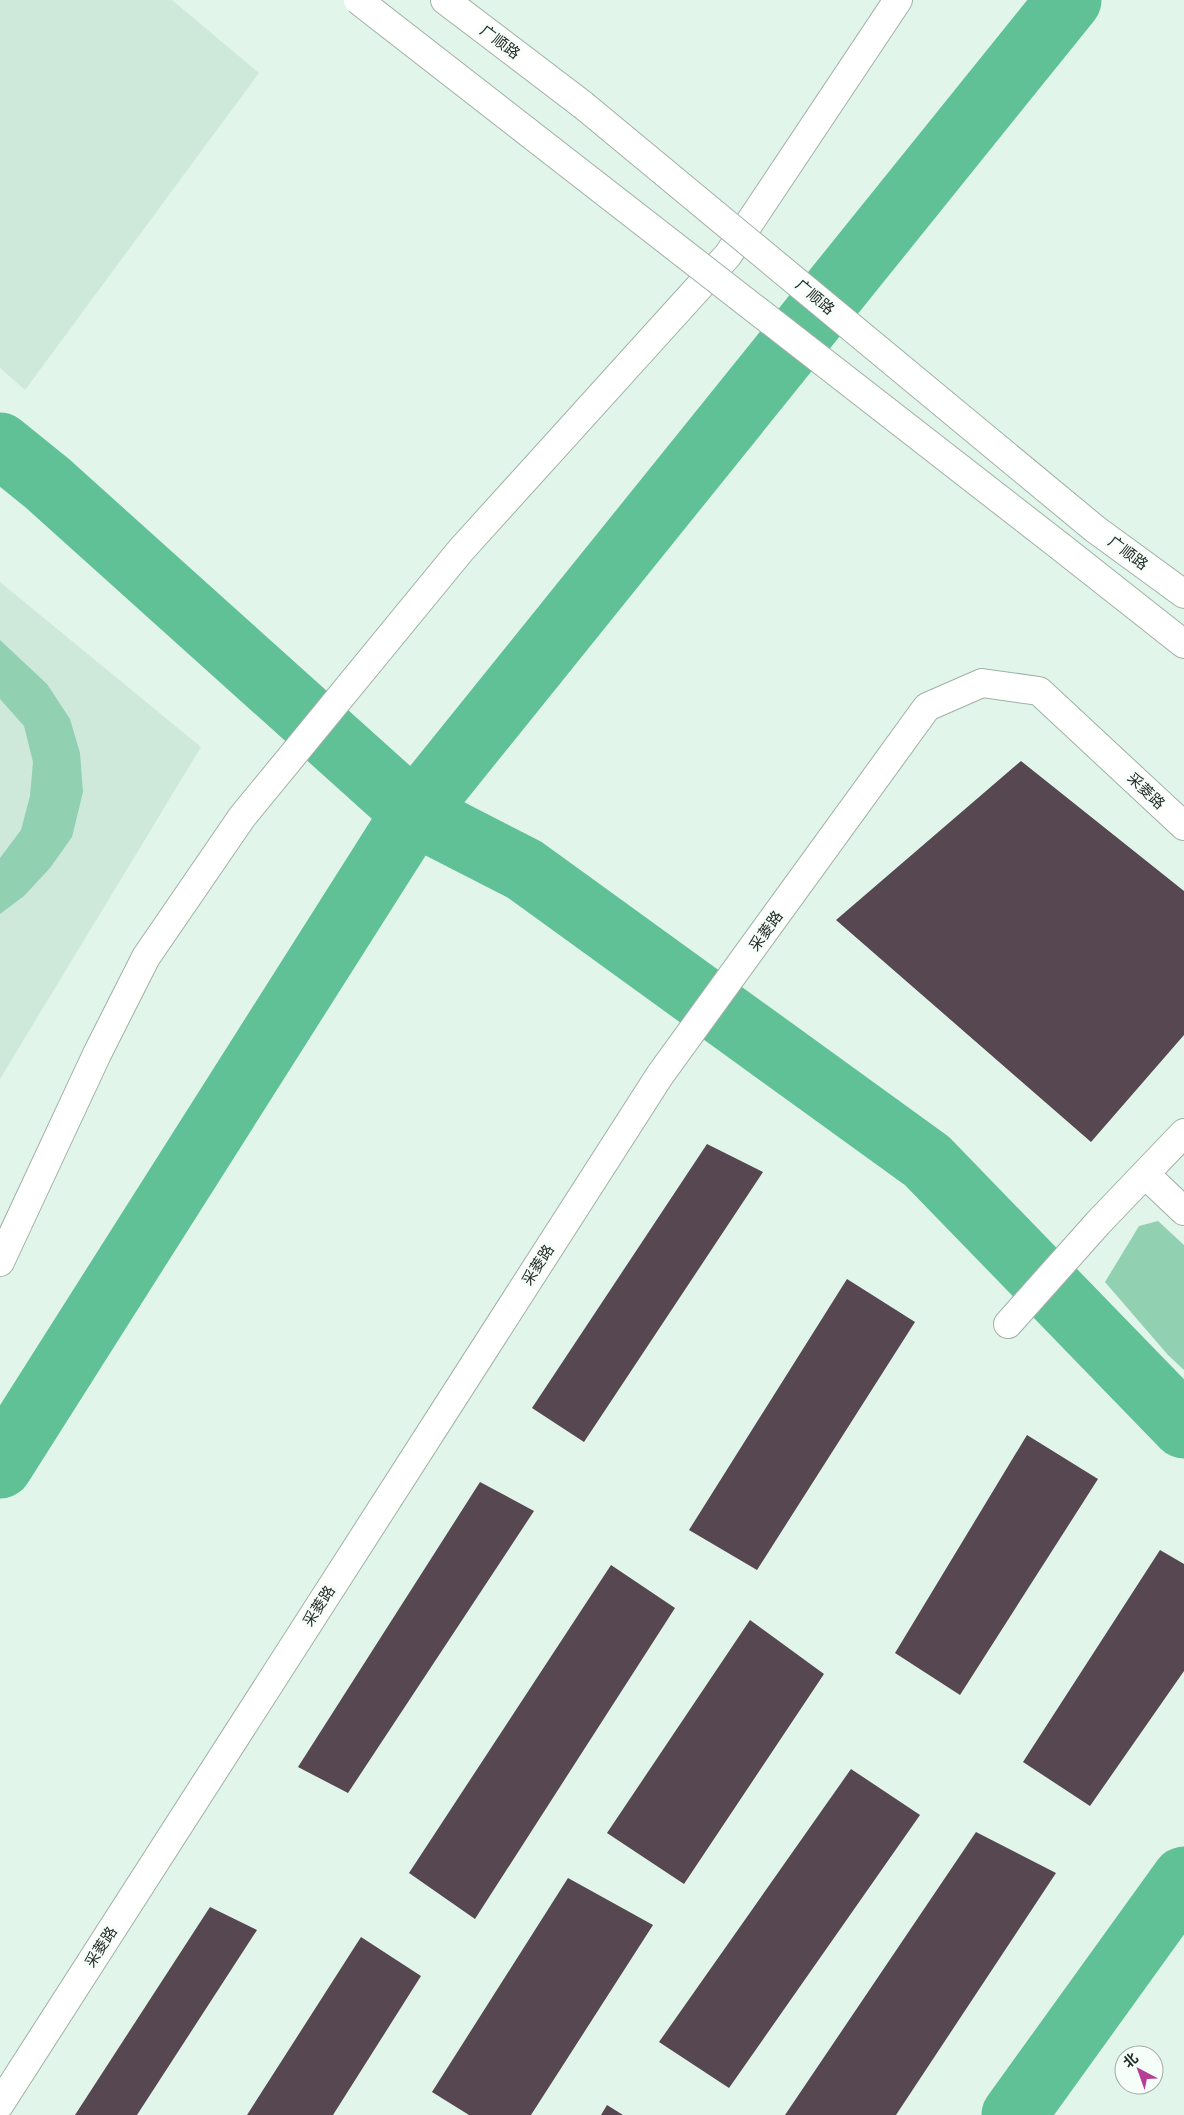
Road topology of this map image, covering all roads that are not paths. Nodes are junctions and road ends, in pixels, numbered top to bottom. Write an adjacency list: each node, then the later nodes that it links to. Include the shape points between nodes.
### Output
1 (358, 0): 5 (street, bridge)
2 (445, 0): 4 (street, 广顺路, bridge, via 583,105 1095,529)
3 (898, 0): 10 (street, via 728,255 461,550 242,817 146,957)
4 (1184, 594)
5 (1184, 644)
6 (1184, 826): 12 (street, 采菱路, via 1039,691 982,683 927,707 660,1075)
7 (1184, 1133): 8 (street)
8 (1145, 1174): 9 (street); 11 (street)
9 (1184, 1211)
10 (0, 1262)
11 (1008, 1324)
12 (0, 2104)

